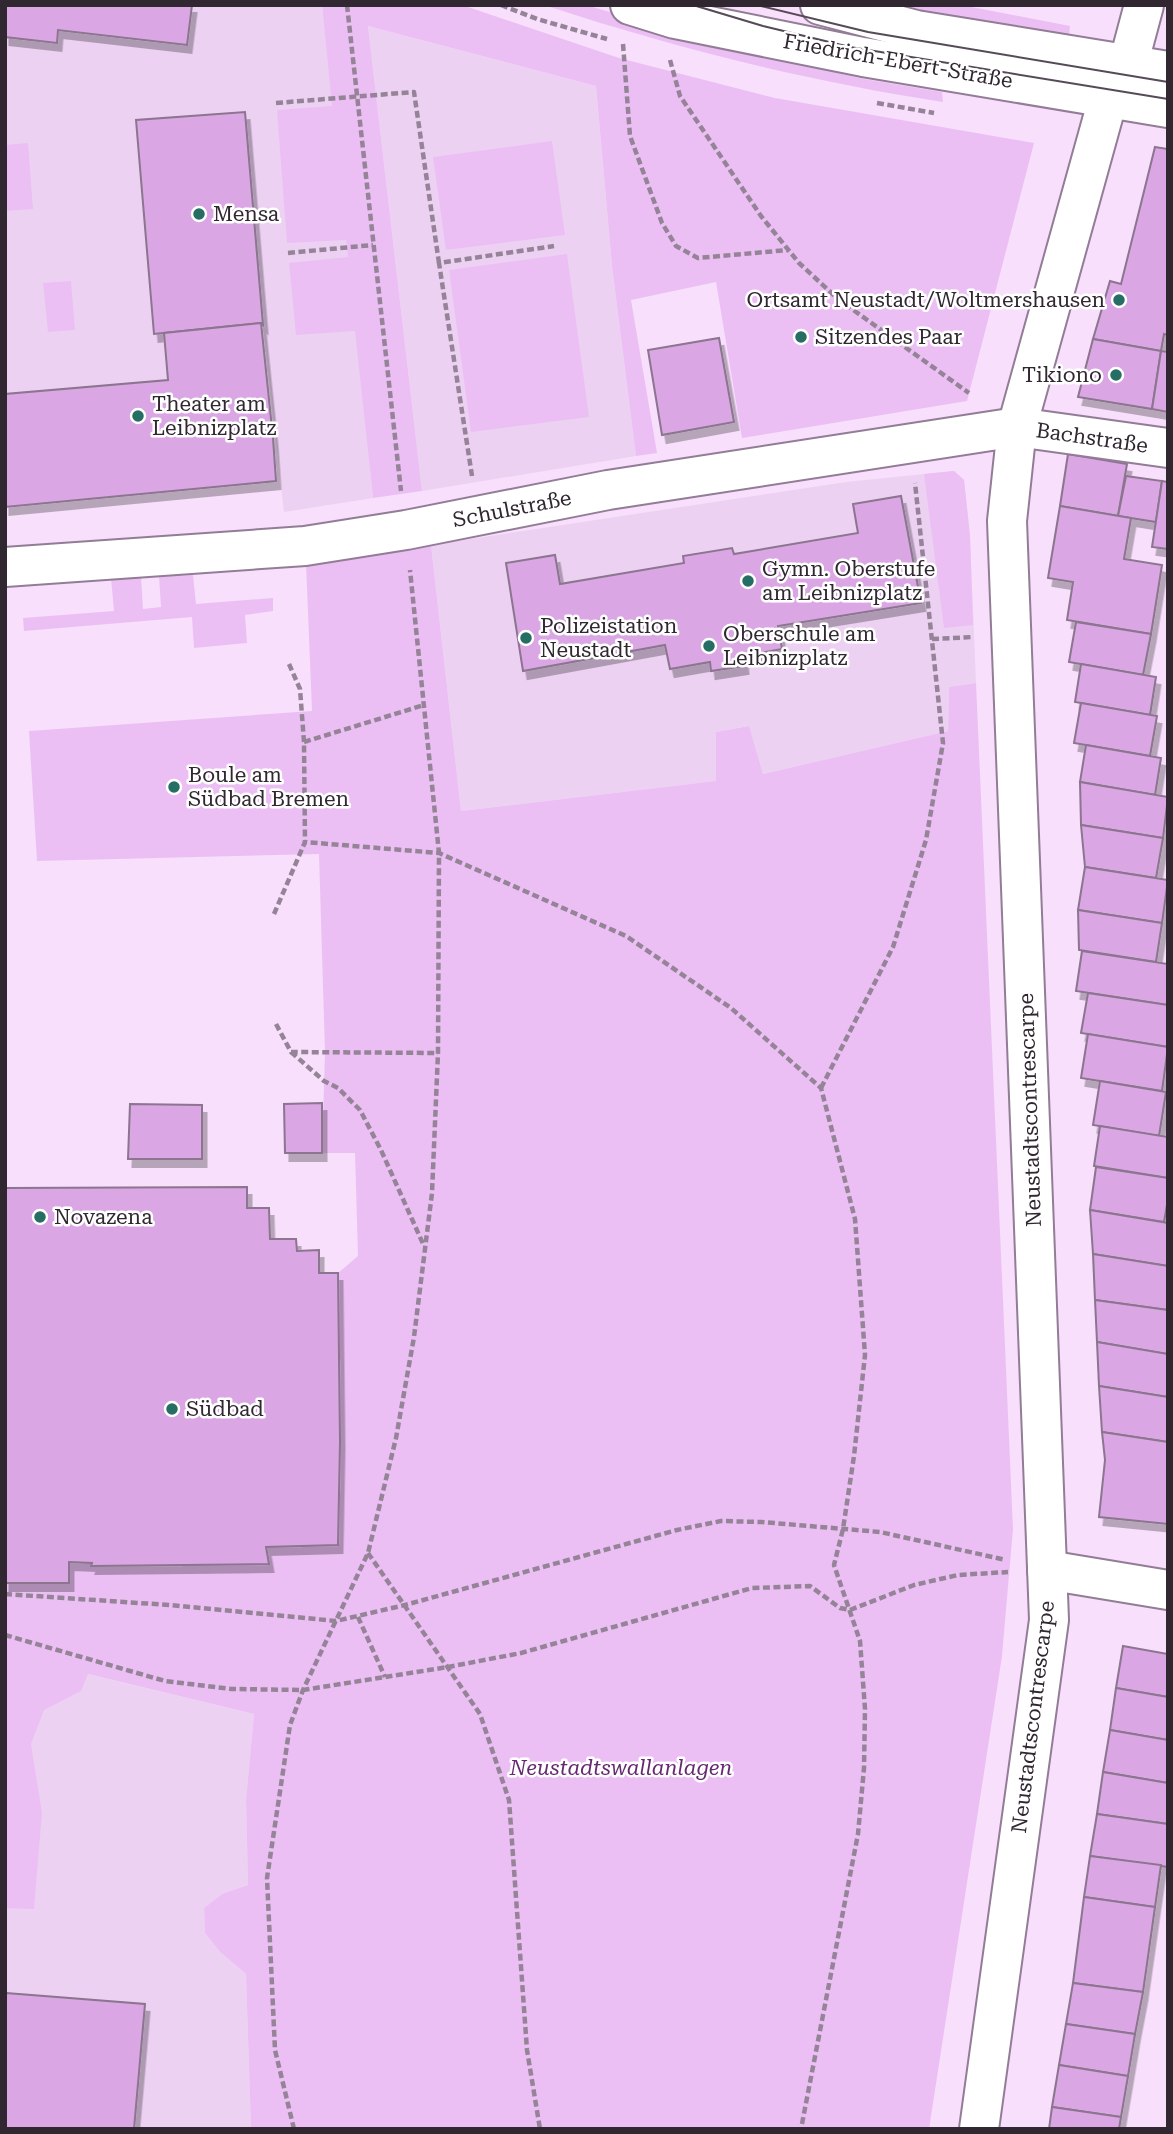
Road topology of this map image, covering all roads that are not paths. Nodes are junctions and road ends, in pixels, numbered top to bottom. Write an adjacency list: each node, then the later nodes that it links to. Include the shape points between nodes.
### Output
1 (630, 5): 6 (street, Friedrich-Ebert-Straße, via 675,19 863,57)
2 (820, 5): 4 (street, Friedrich-Ebert-Straße, via 916,30)
3 (1144, 5): 4 (street)
4 (1128, 65): 5 (street, Friedrich-Ebert-Straße)
5 (1168, 71)
6 (1108, 99): 7 (street, Friedrich-Ebert-Straße); 8 (street, Neustadtscontrescarpe)
7 (1168, 108)
8 (1017, 427): 9 (street, Bachstraße); 10 (street, Schulstraße, via 608,490 284,549); 11 (street, Neustadtscontrescarpe, via 1007,521)
9 (1168, 448)
10 (5, 567)
11 (1047, 1570): 12 (street); 13 (street, Neustadtscontrescarpe, via 1049,1620)
12 (1168, 1590)
13 (979, 2129)

